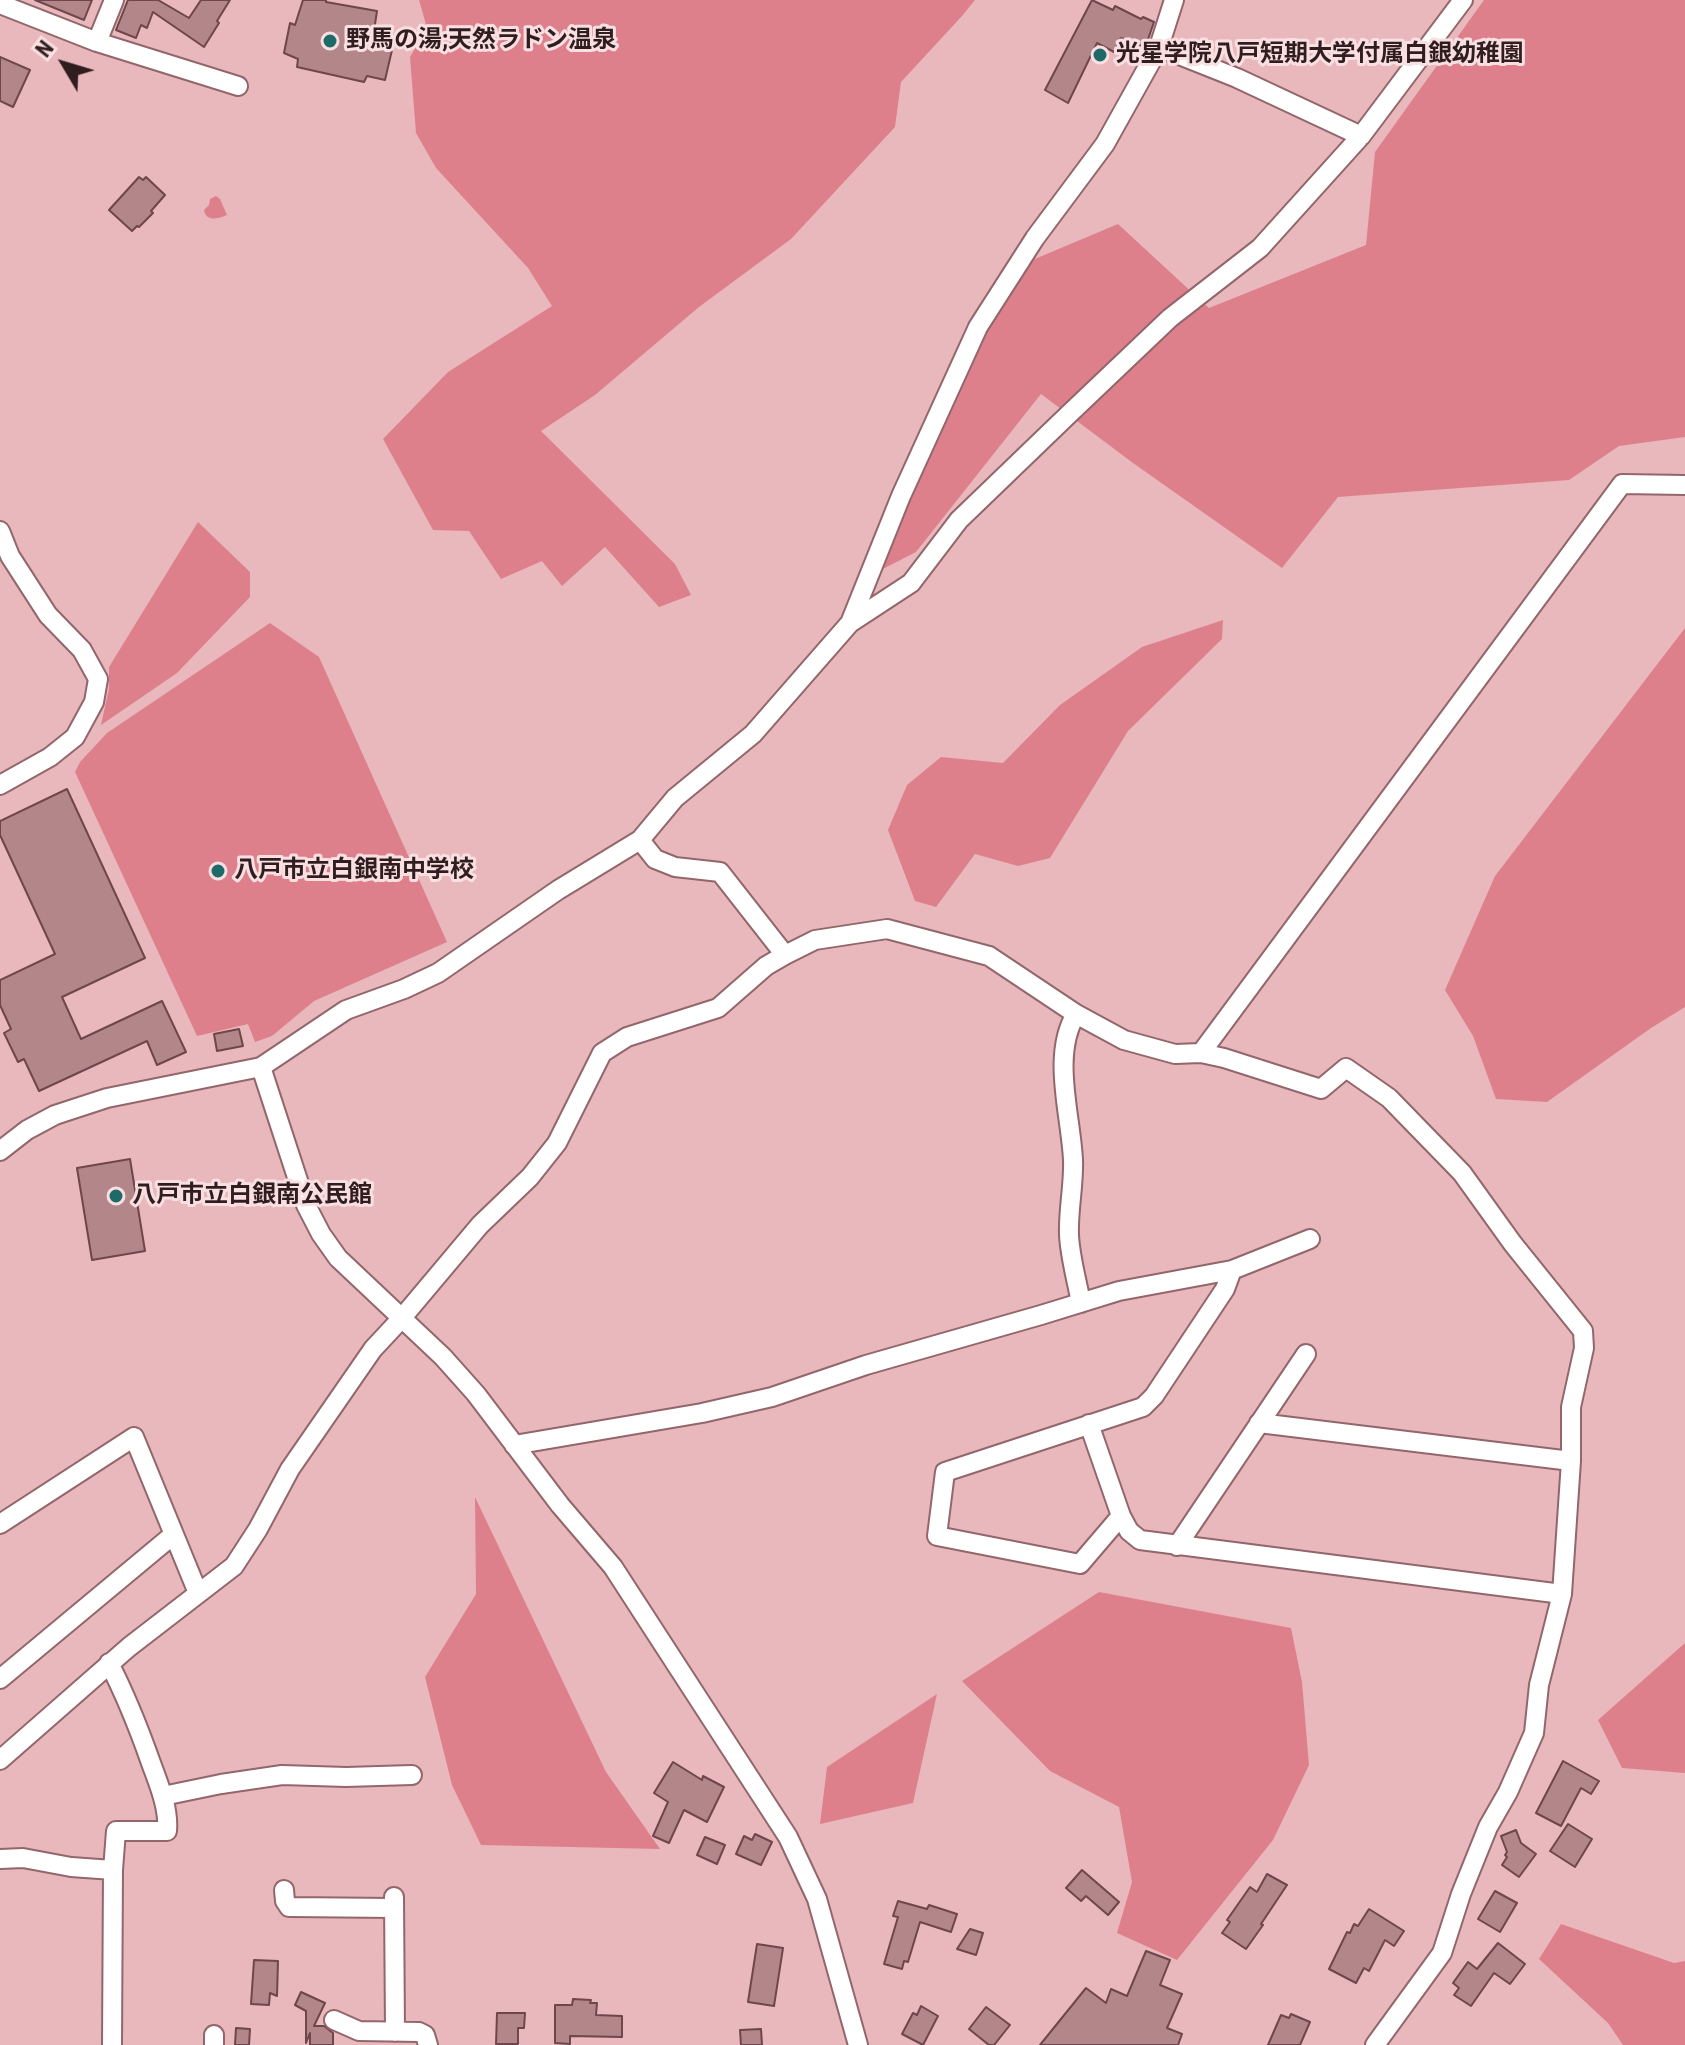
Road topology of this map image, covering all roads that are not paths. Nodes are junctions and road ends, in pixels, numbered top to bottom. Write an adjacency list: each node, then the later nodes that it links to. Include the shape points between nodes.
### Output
1 (114, 0): 5 (street)
2 (1174, 0): 6 (street)
3 (1463, 0): 8 (street)
4 (0, 4): 5 (street)
5 (97, 42): 7 (street)
6 (1159, 47): 8 (street); 11 (street, via 1105,144 978,327)
7 (238, 86)
8 (1361, 136): 11 (street, via 1260,248 1170,318 959,520 911,583)
9 (1685, 485): 16 (street, via 1622,484)
10 (0, 531): 12 (street, via 48,615 82,650 98,679 94,702 75,737)
11 (850, 623): 13 (street, via 753,734 675,798)
12 (0, 785)
13 (640, 840): 14 (street, via 655,859 675,867 720,872); 17 (street, via 438,973 346,1010)
14 (785, 955): 15 (street, via 815,940 887,929 989,956); 22 (street, via 718,1008 627,1037 602,1053 557,1143)
15 (1076, 1014): 16 (street, via 1124,1040 1175,1054); 21 (street, via 1064,1041 1073,1160 1069,1235)
16 (1201, 1053): 27 (street, via 1321,1089 1346,1068 1389,1098 1462,1173 1583,1331 1571,1407)
17 (261, 1067): 18 (street, via 107,1098 55,1115); 22 (street, via 306,1205 321,1234 338,1258)
18 (0, 1151)
19 (1310, 1239): 20 (street)
20 (1232, 1270): 21 (street); 25 (street, via 1225,1289 1154,1396 1143,1407)
21 (1081, 1303): 26 (street, via 772,1397)
22 (401, 1319): 26 (street, via 443,1357); 32 (street, via 373,1349 290,1469 234,1566)
23 (1306, 1354): 24 (street)
24 (1259, 1423): 27 (street); 31 (street)
25 (1089, 1424): 28 (street); 28 (street, via 945,1472 937,1536 1080,1564)
26 (514, 1445): 46 (street, via 613,1567 788,1837 817,1899)
27 (1571, 1461): 33 (street)
28 (1121, 1516): 31 (street, via 1140,1540)
29 (0, 1524): 30 (street, via 134,1437)
30 (173, 1535): 32 (street); 35 (street)
31 (1177, 1546): 33 (street)
32 (198, 1593): 34 (street)
33 (1562, 1594): 47 (street, via 1539,1685 1534,1733 1488,1827 1442,1953)
34 (109, 1663): 36 (street); 38 (street)
35 (0, 1679)
36 (0, 1760)
37 (412, 1775): 38 (street, via 282,1775)
38 (163, 1796): 40 (street, via 167,1831 116,1831)
39 (0, 1859): 40 (street)
40 (113, 1870): 44 (street)
41 (284, 1890): 43 (street, via 289,1907 394,1902)
42 (334, 2020): 43 (street, via 359,2031)
43 (395, 2032): 45 (street, via 419,2032)
44 (112, 2045)
45 (428, 2045)
46 (858, 2045)
47 (1375, 2045)

